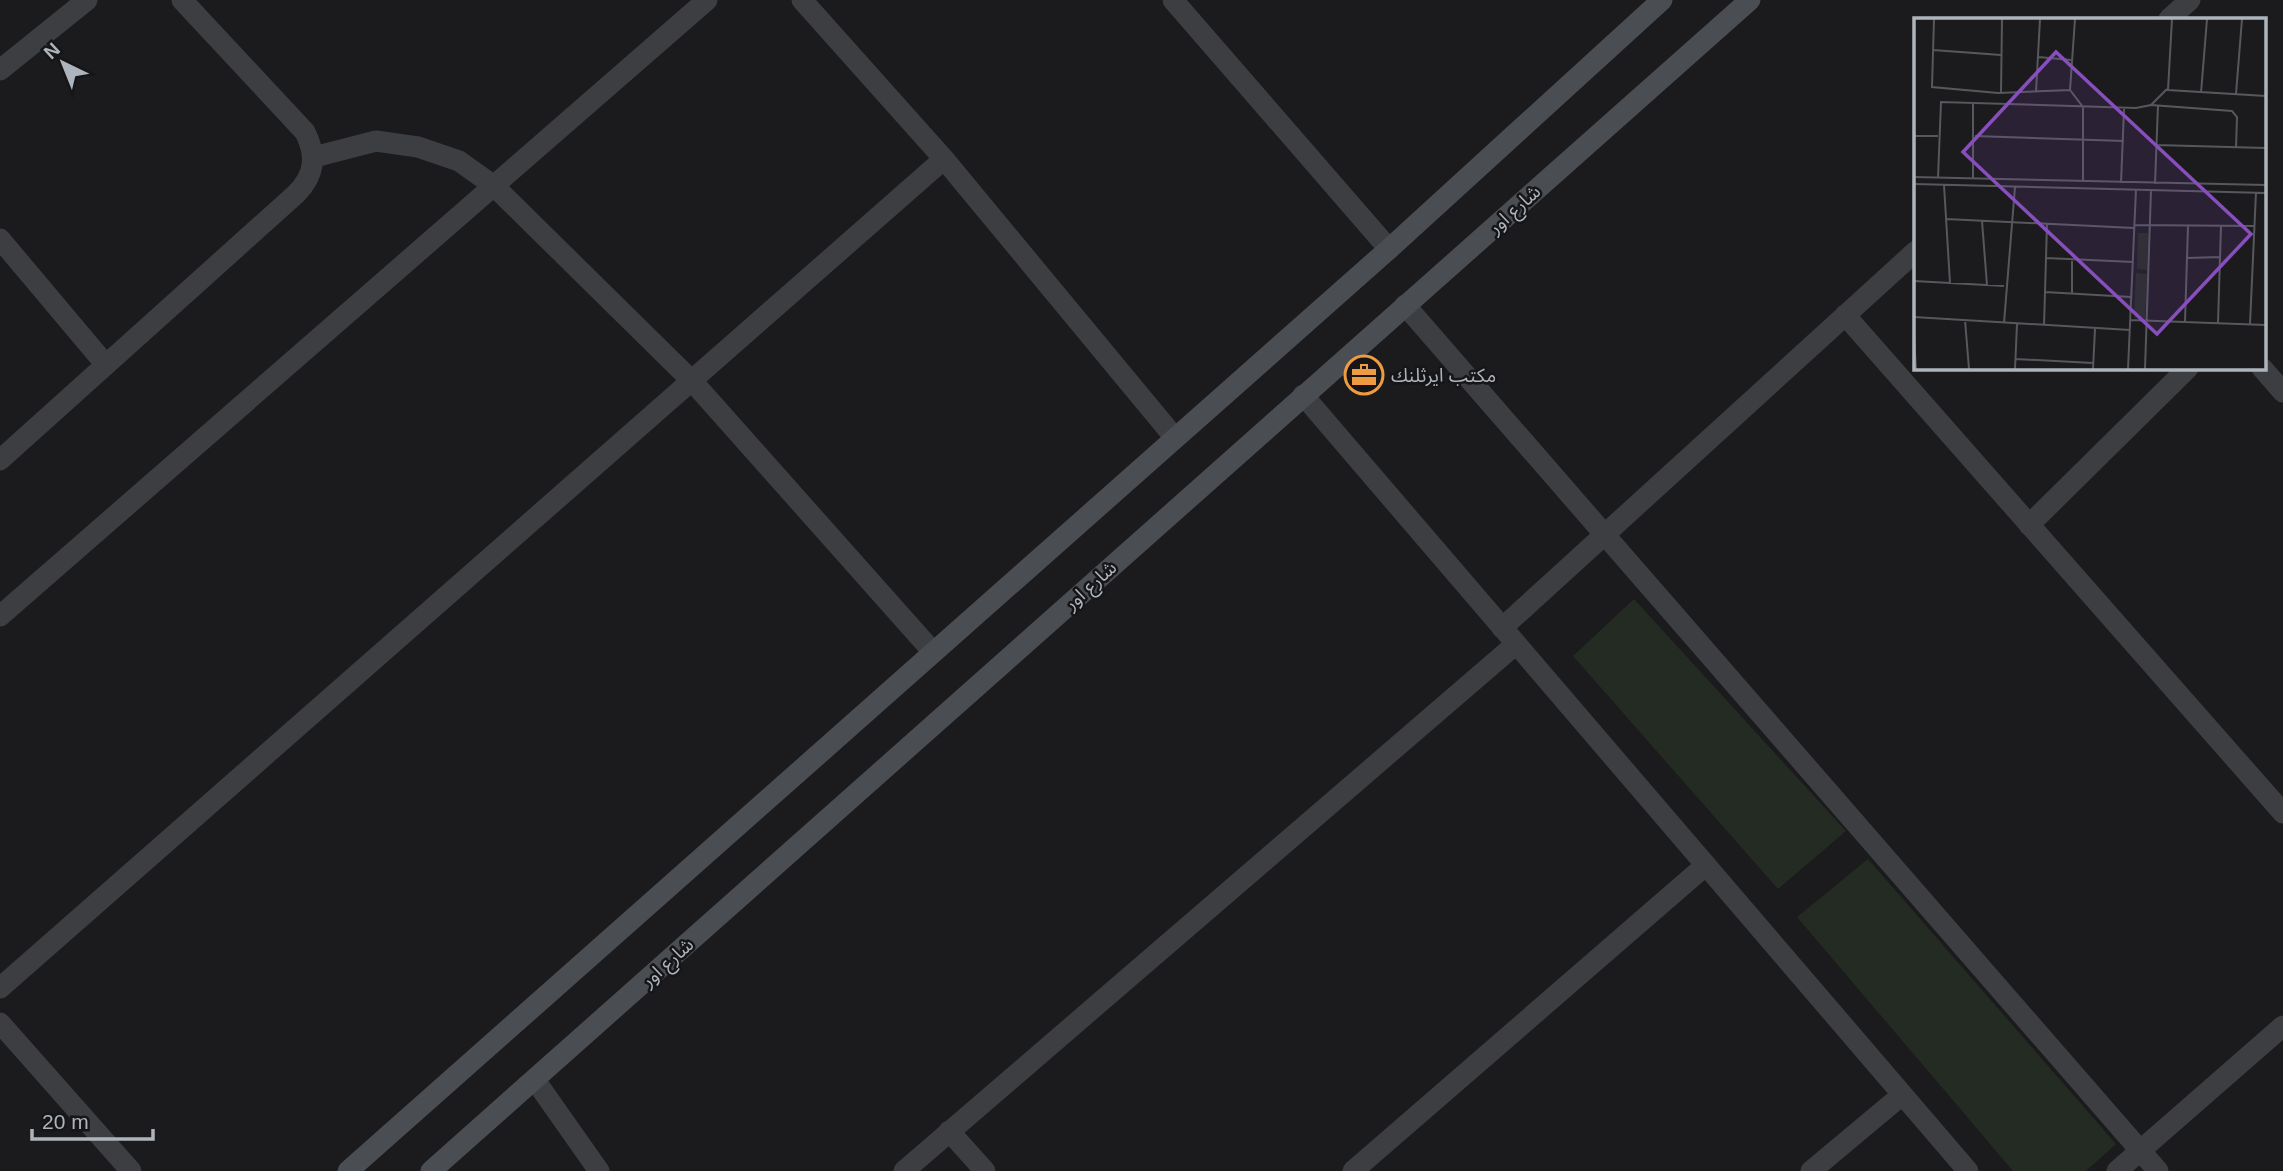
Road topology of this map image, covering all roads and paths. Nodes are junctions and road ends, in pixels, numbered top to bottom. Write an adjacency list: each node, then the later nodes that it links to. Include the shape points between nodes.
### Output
1 (87, 0): 10 (street)
2 (182, 0): 11 (street, via 305,132)
3 (707, 0): 13 (street)
4 (802, 0): 12 (street)
5 (1173, 0): 15 (street)
6 (1662, 0): 15 (street)
7 (1750, 0): 17 (street, شارع اور)
8 (2190, 0): 9 (street)
9 (2170, 18)
10 (0, 70)
11 (314, 157): 13 (street, via 376,141 459,161); 19 (street, via 306,183 296,194)
12 (944, 159): 22 (street); 25 (street)
13 (494, 186): 22 (street); 29 (street)
14 (0, 239): 19 (street)
15 (1389, 249): 25 (street)
16 (1914, 253): 18 (street)
17 (1405, 306): 24 (street, شارع اور); 28 (street)
18 (1845, 315): 27 (street); 28 (street)
19 (106, 365): 26 (street)
20 (2187, 369): 27 (street)
21 (2263, 369): 23 (street)
22 (693, 382): 31 (street); 34 (street)
23 (2283, 392)
24 (1303, 395): 30 (street); 37 (street, شارع اور)
25 (1175, 438): 31 (street)
26 (0, 460)
27 (2029, 525): 32 (street)
28 (1604, 536): 30 (street); 40 (street)
29 (0, 617)
30 (1509, 636): 33 (street); 39 (street)
31 (933, 652): 42 (street)
32 (2283, 813)
33 (1706, 865): 38 (street); 47 (street)
34 (0, 988)
35 (0, 1023): 41 (street)
36 (2283, 1026): 40 (street)
37 (535, 1080): 43 (street, شارع اور); 44 (street)
38 (1902, 1095): 48 (street); 49 (street)
39 (949, 1131): 45 (street); 46 (street)
40 (2141, 1151): 50 (street); 51 (street)
41 (131, 1171)
42 (348, 1171)
43 (431, 1171)
44 (599, 1171)
45 (904, 1171)
46 (985, 1171)
47 (1353, 1171)
48 (1811, 1171)
49 (1968, 1171)
50 (2118, 1171)
51 (2158, 1171)

